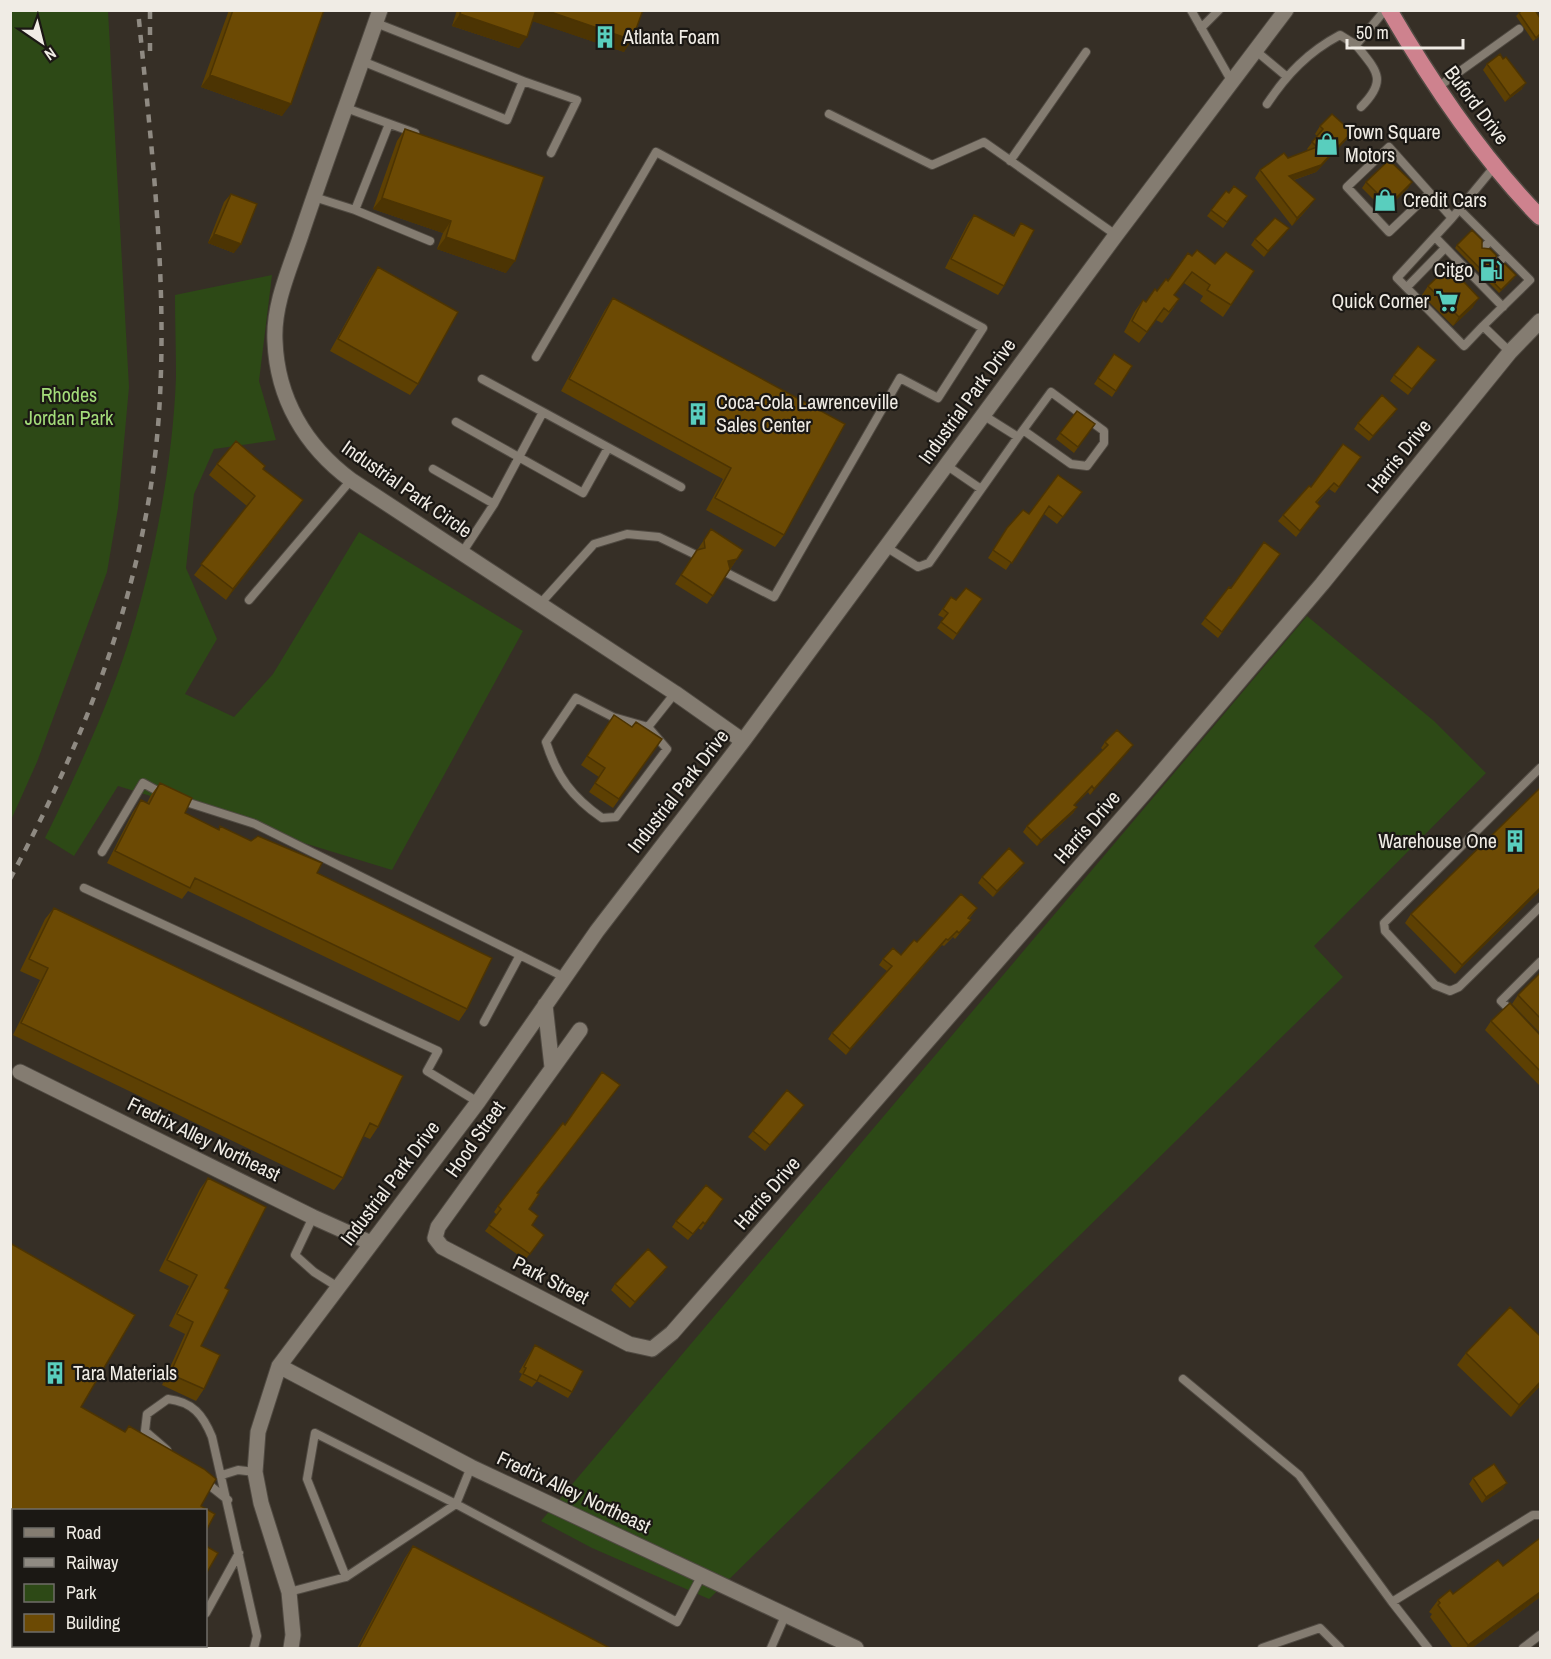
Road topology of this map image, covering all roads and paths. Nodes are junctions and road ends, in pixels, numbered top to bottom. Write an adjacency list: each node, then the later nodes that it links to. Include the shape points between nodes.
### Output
1 (1191, 10): 6 (lane)
2 (1219, 10): 6 (lane)
3 (1286, 10): 9 (street, Industrial Park Drive)
4 (1387, 10): 8 (lane); 15 (highway, Buford Drive)
5 (378, 17): 11 (street, Industrial Park Circle); 13 (lane)
6 (1201, 28): 14 (lane)
7 (1519, 29): 15 (lane)
8 (1356, 45): 12 (lane, via 1340,35 1318,47); 17 (lane, via 1375,71 1377,82 1376,93)
9 (1256, 51): 12 (lane); 14 (street, Industrial Park Drive)
10 (1086, 52): 23 (lane)
11 (362, 61): 13 (lane, via 507,120); 18 (street, Industrial Park Circle)
12 (1286, 76): 16 (lane)
13 (523, 81): 22 (lane, via 577,100)
14 (1232, 82): 31 (street, Industrial Park Drive)
15 (1438, 87): 24 (highway, Buford Drive)
16 (1267, 104)
17 (1361, 107)
18 (346, 108): 20 (lane); 26 (street, Industrial Park Circle)
19 (829, 114): 23 (lane, via 932,165 984,142)
20 (389, 124): 21 (lane); 28 (lane)
21 (421, 135)
22 (551, 153)
23 (1010, 161): 31 (lane)
24 (1496, 165): 27 (lane); 29 (highway, Buford Drive)
25 (1430, 193): 25 (lane, via 1389,147 1347,187 1389,232); 30 (lane)
26 (314, 197): 28 (lane); 54 (street, Industrial Park Circle, via 277,316 277,362 287,401 303,431 316,449)
27 (1459, 209): 30 (lane); 34 (lane)
28 (355, 210): 33 (lane)
29 (1540, 217)
30 (1452, 218): 32 (lane)
31 (1116, 235): 47 (street, Industrial Park Drive)
32 (1435, 237): 36 (lane); 39 (lane, via 1397,278)
33 (429, 241)
34 (1490, 241): 35 (lane); 37 (lane)
35 (1484, 247)
36 (1445, 248): 39 (lane); 40 (lane, via 1467,264)
37 (1505, 256): 38 (lane); 40 (lane, via 1530,280)
38 (1498, 262)
39 (1407, 287): 42 (lane, via 1464,346)
40 (1503, 307): 42 (lane)
41 (1540, 321): 43 (street, Harris Drive)
42 (1484, 326): 43 (lane)
43 (1510, 352): 87 (street, Harris Drive, via 1322,584 1145,792 687,1315)
44 (536, 357): 61 (lane, via 656,152 982,328 938,398 900,378 774,597)
45 (482, 379): 46 (lane)
46 (543, 412): 50 (lane); 51 (lane)
47 (983, 415): 49 (lane); 52 (street, Industrial Park Drive)
48 (456, 422): 51 (lane)
49 (1020, 434): 49 (lane, via 1051,392 1104,431 1104,443 1087,466 1071,464); 56 (lane)
50 (608, 447): 51 (lane, via 583,493); 55 (lane)
51 (519, 457): 57 (lane)
52 (946, 465): 56 (lane); 58 (street, Industrial Park Drive)
53 (433, 469): 57 (lane)
54 (351, 480): 59 (street, Industrial Park Circle); 62 (lane)
55 (681, 487)
56 (981, 489): 58 (lane, via 929,563 918,567)
57 (495, 504): 59 (lane)
58 (886, 548): 66 (street, Industrial Park Drive)
59 (462, 553): 63 (street, Industrial Park Circle)
60 (694, 554): 63 (lane, via 658,537 627,534 594,544)
61 (728, 573)
62 (249, 600)
63 (539, 605): 64 (street, Industrial Park Circle)
64 (675, 693): 65 (lane); 66 (street, Industrial Park Circle)
65 (648, 727): 65 (lane, via 667,749 616,817 602,818 564,786 546,742 576,698 613,717)
66 (743, 741): 75 (street, Industrial Park Drive)
67 (1540, 768): 72 (lane, via 1384,923 1385,932 1435,985 1450,991 1459,987)
68 (167, 796): 70 (lane, via 143,783)
69 (178, 799): 73 (lane, via 255,824)
70 (102, 852)
71 (84, 888): 82 (lane, via 438,1051 427,1071)
72 (1540, 907)
73 (520, 955): 75 (lane); 78 (lane)
74 (1540, 962): 77 (lane, via 1501,1001)
75 (564, 977): 76 (street, Industrial Park Drive)
76 (545, 1005): 80 (street); 82 (street, Industrial Park Drive)
77 (1517, 1017)
78 (484, 1022)
79 (580, 1030): 80 (street, Hood Street)
80 (552, 1067): 84 (street, Hood Street, via 438,1227)
81 (20, 1072): 83 (street, Fredrix Alley Northeast)
82 (478, 1102): 85 (street, Industrial Park Drive)
83 (313, 1217): 85 (street, Fredrix Alley Northeast); 86 (lane, via 295,1255)
84 (435, 1238): 87 (street, Park Street, via 442,1247 629,1344)
85 (371, 1243): 86 (street, Industrial Park Drive)
86 (338, 1287): 88 (street, Industrial Park Drive)
87 (652, 1349)
88 (279, 1366): 91 (street, Fredrix Alley Northeast); 92 (street, Industrial Park Drive, via 258,1432)
89 (1183, 1379): 102 (lane, via 1299,1474)
90 (173, 1454): 93 (lane, via 145,1431 147,1414 168,1399 194,1407 205,1421)
91 (471, 1467): 96 (lane); 99 (street, Fredrix Alley Northeast)
92 (255, 1472): 93 (lane, via 238,1470); 101 (street, Industrial Park Drive)
93 (222, 1475): 95 (lane)
94 (200, 1477): 95 (lane)
95 (228, 1500): 98 (lane)
96 (456, 1504): 99 (lane, via 677,1622); 100 (lane); 100 (lane, via 315,1433 307,1479)
97 (1540, 1515): 102 (lane, via 1533,1515)
98 (239, 1553): 103 (lane); 106 (lane, via 257,1636)
99 (702, 1575): 104 (street, Fredrix Alley Northeast)
100 (346, 1577): 101 (lane)
101 (289, 1592): 107 (street, Industrial Park Drive)
102 (1392, 1602): 112 (lane)
103 (207, 1612)
104 (785, 1616): 108 (lane); 109 (street, Fredrix Alley Northeast)
105 (1540, 1635): 113 (lane)
106 (254, 1648)
107 (291, 1648)
108 (771, 1648)
109 (856, 1648)
110 (1262, 1648): 111 (lane, via 1320,1628)
111 (1340, 1648)
112 (1428, 1648)
113 (1523, 1648)

